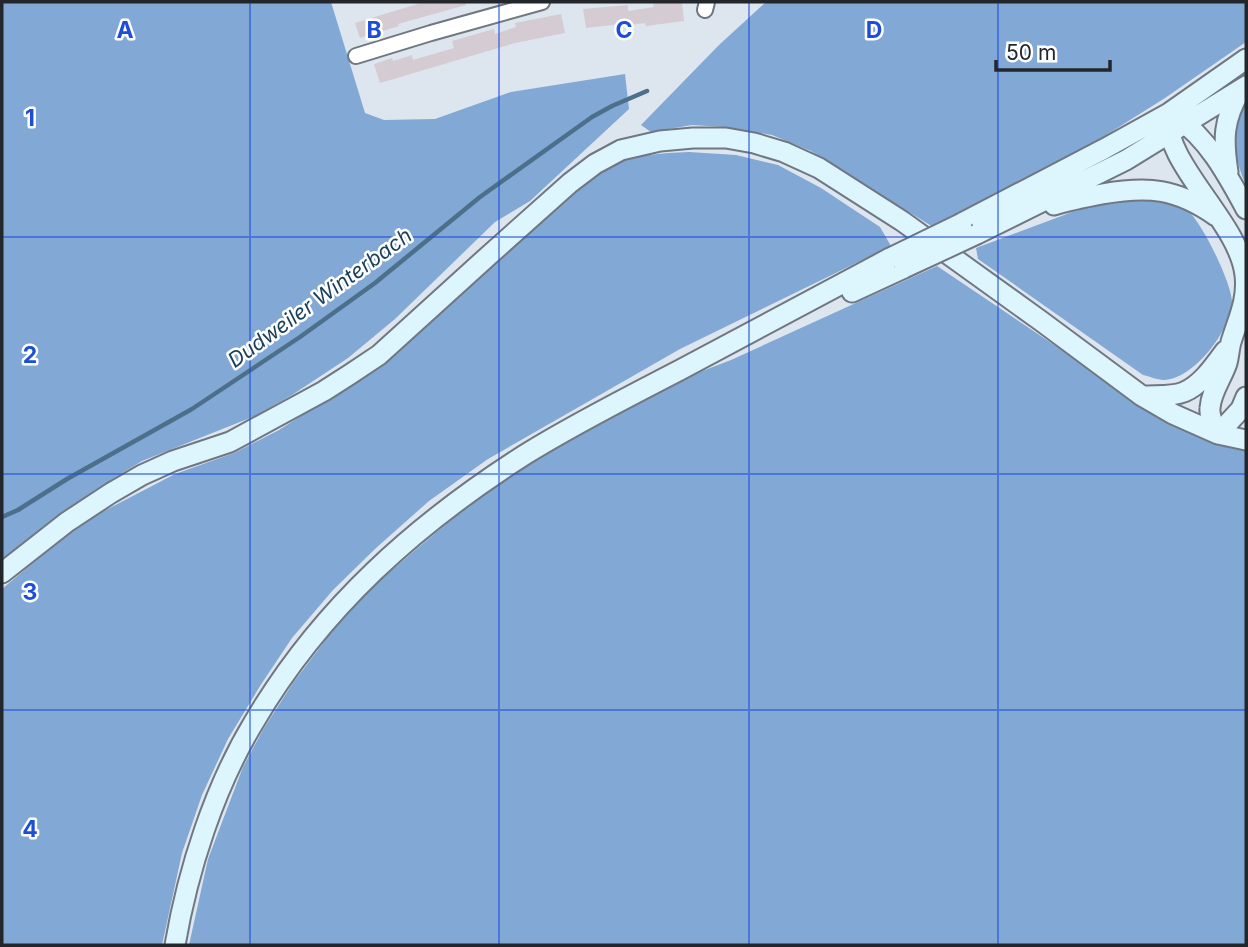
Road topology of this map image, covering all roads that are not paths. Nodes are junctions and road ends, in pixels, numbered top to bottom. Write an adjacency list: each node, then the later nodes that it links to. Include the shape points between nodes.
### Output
1 (542, 2): 2 (street)
2 (356, 56)
3 (1246, 59): 5 (main road)
4 (1244, 87): 6 (main road); 8 (main road, via 1227,117)
5 (1169, 113): 6 (main road); 7 (main road); 12 (main road)
6 (1186, 124): 7 (main road); 8 (main road)
7 (1169, 134): 10 (main road); 11 (main road)
8 (1228, 177): 9 (main road)
9 (1246, 209)
10 (1221, 219): 11 (main road, via 1174,194 1140,189 1072,200); 13 (main road, via 1245,273 1244,304)
11 (1007, 220): 12 (main road)
12 (970, 228): 19 (main road, bridge, via 679,371 539,447 405,541 325,623 252,724 210,815)
13 (1231, 342): 14 (main road, via 1192,387 1176,394); 16 (main road, via 1210,408)
14 (1142, 396): 16 (main road); 18 (main road, via 912,228 819,168 784,152 726,138 660,141 621,150 595,164 369,362 230,442 142,475 67,522)
15 (1246, 397): 16 (main road)
16 (1218, 433): 17 (main road)
17 (1246, 440)
18 (2, 573)
19 (175, 945)

